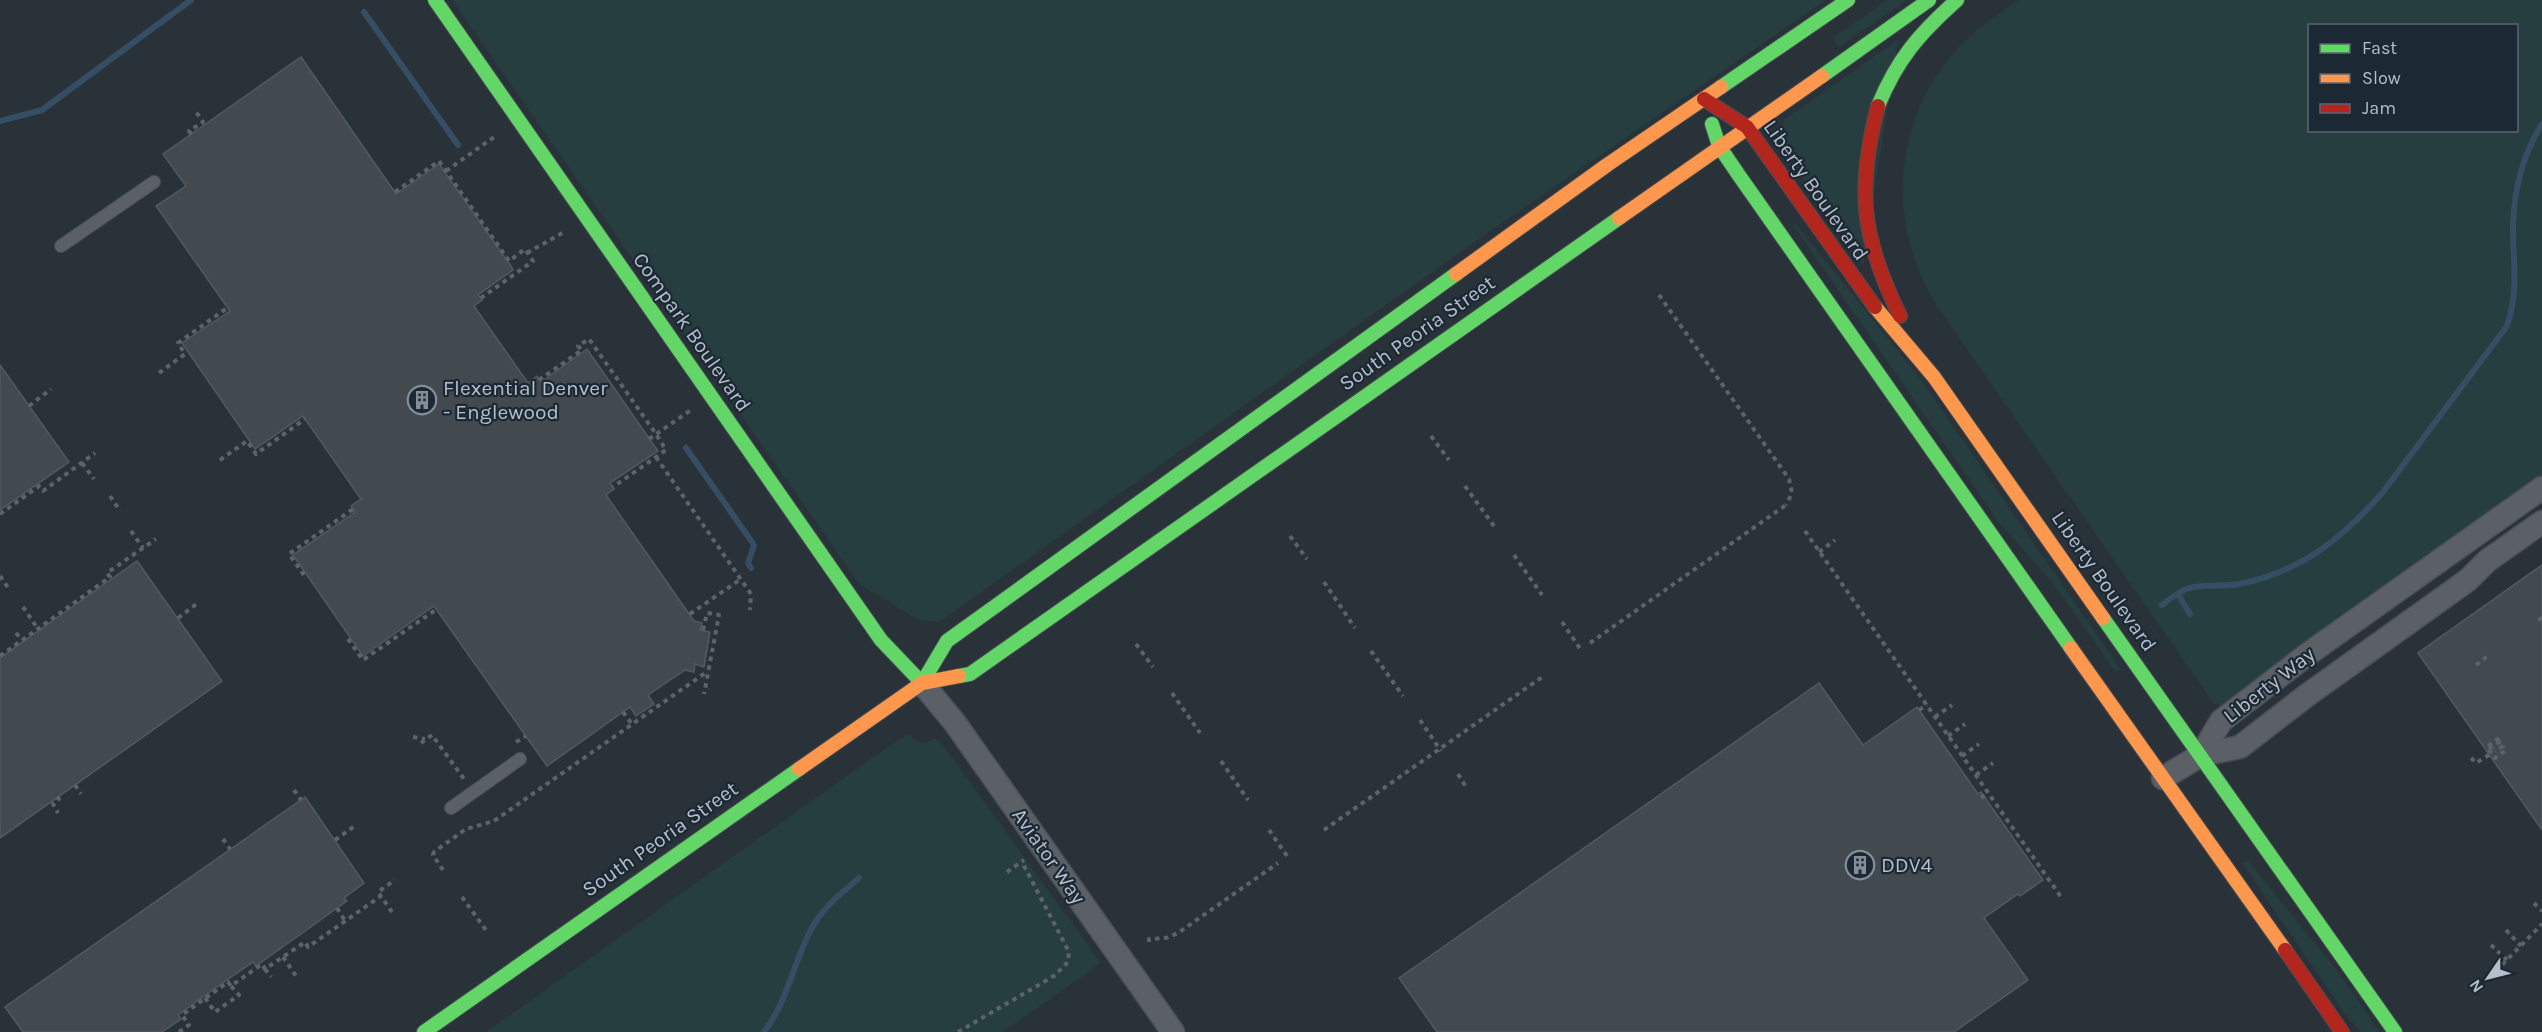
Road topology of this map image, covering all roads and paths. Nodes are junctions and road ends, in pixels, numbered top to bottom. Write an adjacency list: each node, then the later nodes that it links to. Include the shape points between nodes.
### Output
1 (435, 0): 85 (main road, Compark Boulevard, via 881,640)
2 (1848, 0): 5 (main road, South Peoria Street)
3 (1929, 0): 7 (main road, South Peoria Street)
4 (1957, 0): 23 (main road, via 1919,36 1887,86 1875,114 1863,179 1864,218 1875,261 1895,308 1928,357)
5 (1704, 99): 7 (main road, Liberty Boulevard); 10 (main road); 85 (main road, South Peoria Street, via 947,641)
6 (194, 109): 9 (path, via 203,122 189,131)
7 (1747, 127): 10 (main road, South Peoria Street); 23 (main road, Liberty Boulevard, via 1866,297)
8 (500, 132): 11 (path)
9 (191, 134)
10 (1719, 146): 85 (main road, South Peoria Street, via 970,674); 117 (main road)
11 (446, 171): 13 (path, via 439,161); 16 (path, via 509,261 525,249)
12 (154, 182): 15 (lane)
13 (395, 192)
14 (568, 230): 16 (path)
15 (61, 246)
16 (527, 253): 18 (path, via 533,261)
17 (1659, 295): 75 (path, via 1791,482 1791,498 1787,506)
18 (481, 298)
19 (227, 308): 22 (path, via 178,343 185,354)
20 (603, 359): 21 (path); 24 (path, via 589,339 578,346 582,350); 29 (path)
21 (597, 363)
22 (159, 373)
23 (1934, 377): 108 (main road, Liberty Boulevard)
24 (539, 380)
25 (51, 389): 26 (path)
26 (29, 406)
27 (693, 409): 29 (path)
28 (305, 419): 34 (path, via 256,454 248,441)
29 (656, 434): 31 (path); 39 (path, via 666,450)
30 (1431, 436): 35 (path)
31 (650, 439)
32 (95, 453): 36 (path)
33 (656, 457): 58 (path)
34 (220, 460)
35 (1449, 460)
36 (82, 463): 37 (path); 44 (path, via 43,491 39,486)
37 (94, 479)
38 (1466, 486): 46 (path)
39 (613, 487)
40 (2542, 488): 108 (street, Liberty Way, via 2308,654 2221,721)
41 (110, 496): 43 (path)
42 (353, 509): 56 (path, via 289,554)
43 (120, 511)
44 (0, 514)
45 (2542, 522): 108 (street, Liberty Way, via 2240,747)
46 (1494, 526)
47 (131, 531): 52 (path)
48 (1805, 531): 53 (path)
49 (1290, 536): 55 (path)
50 (156, 539): 52 (path)
51 (1835, 540): 53 (path)
52 (143, 548): 69 (path, via 107,573 110,577)
53 (1819, 552): 89 (path)
54 (1514, 555): 61 (path)
55 (1307, 559)
56 (304, 575)
57 (0, 576): 60 (path)
58 (741, 579): 65 (path, via 751,594); 66 (path)
59 (1324, 582): 70 (path)
60 (9, 589)
61 (1542, 595)
62 (200, 602): 67 (path)
63 (23, 607): 69 (path)
64 (437, 609): 73 (path, via 363,660)
65 (750, 610)
66 (690, 614)
67 (178, 618)
68 (1562, 622): 77 (path)
69 (38, 628): 74 (path)
70 (1355, 628)
71 (703, 630): 83 (path, via 706,613 719,615)
72 (16, 633): 74 (path)
73 (348, 639)
74 (22, 640): 80 (path)
75 (1590, 643)
76 (1136, 644): 82 (path)
77 (1581, 650)
78 (1371, 651): 88 (path)
79 (2489, 655): 81 (path)
80 (0, 656)
81 (2476, 664)
82 (1153, 667)
83 (708, 671): 87 (path); 95 (path)
84 (1545, 675): 105 (path)
85 (922, 683): 170 (main road, South Peoria Street); 172 (street, Aviator Way, via 955,723)
86 (1172, 693): 97 (path)
87 (704, 694)
88 (1403, 696)
89 (1927, 705): 91 (path); 93 (path)
90 (1952, 705): 93 (path)
91 (1919, 710)
92 (623, 712): 95 (path)
93 (1935, 717): 98 (path)
94 (1420, 720): 105 (path)
95 (632, 724): 143 (path, via 494,821 466,829 434,852)
96 (1965, 724): 98 (path)
97 (1200, 733)
98 (1948, 736): 110 (path)
99 (413, 737): 101 (path)
100 (2499, 738): 104 (path)
101 (426, 739): 102 (path); 118 (path, via 432,735)
102 (421, 743)
103 (1979, 744): 110 (path)
104 (2489, 749): 106 (path, via 2495,758); 107 (path, via 2500,742 2503,746)
105 (1440, 750): 134 (path)
106 (2506, 750)
107 (2494, 752)
108 (2201, 755): 117 (street); 174 (main road, Liberty Boulevard)
109 (2489, 755): 111 (path, via 2476,763)
110 (1962, 756): 116 (path)
111 (2471, 758)
112 (520, 759): 129 (lane)
113 (1221, 761): 127 (path)
114 (1993, 763): 116 (path)
115 (1458, 774): 120 (path)
116 (1976, 775): 122 (path)
117 (2163, 778): 173 (main road)
118 (464, 779)
119 (75, 785): 123 (path)
120 (1466, 786)
121 (294, 790): 126 (path)
122 (1988, 793): 125 (path); 128 (path)
123 (81, 794)
124 (57, 797): 131 (path, via 53,804)
125 (1981, 798)
126 (301, 800)
127 (1248, 800)
128 (1998, 807): 130 (path); 138 (path)
129 (450, 808)
130 (1991, 812)
131 (58, 813)
132 (356, 825): 136 (path)
133 (1269, 830): 140 (path)
134 (1323, 830)
135 (224, 839): 137 (path)
136 (335, 840)
137 (230, 849)
138 (2028, 850): 139 (path); 144 (path)
139 (2021, 855)
140 (1287, 856)
141 (1022, 862): 171 (path, via 1069,952 1068,962 1054,976)
142 (1278, 863): 158 (path, via 1178,933)
143 (443, 870)
144 (2043, 871): 145 (path); 149 (path)
145 (2036, 876)
146 (395, 880): 147 (path, via 378,892)
147 (381, 896): 153 (path); 154 (path)
148 (462, 897): 157 (path)
149 (2061, 897)
150 (2534, 903): 152 (path)
151 (337, 908): 154 (path)
152 (2542, 911)
153 (392, 912)
154 (345, 921): 161 (path, via 308,947 305,942)
155 (2542, 924): 160 (path)
156 (2506, 930): 160 (path)
157 (488, 933)
158 (1149, 942)
159 (2491, 945): 162 (path)
160 (2521, 946): 162 (path)
161 (283, 957): 163 (path); 166 (path)
162 (2507, 960): 164 (path)
163 (265, 969): 165 (path); 167 (path, via 262,964)
164 (2496, 971)
165 (271, 977)
166 (298, 979)
167 (231, 986): 168 (path, via 228,982); 168 (path, via 239,995 215,1012)
168 (205, 998): 169 (path, via 182,1015 189,1024)
169 (179, 1032)
170 (424, 1032)
171 (958, 1032)
172 (1173, 1032)
173 (2342, 1032)
174 (2395, 1032)

